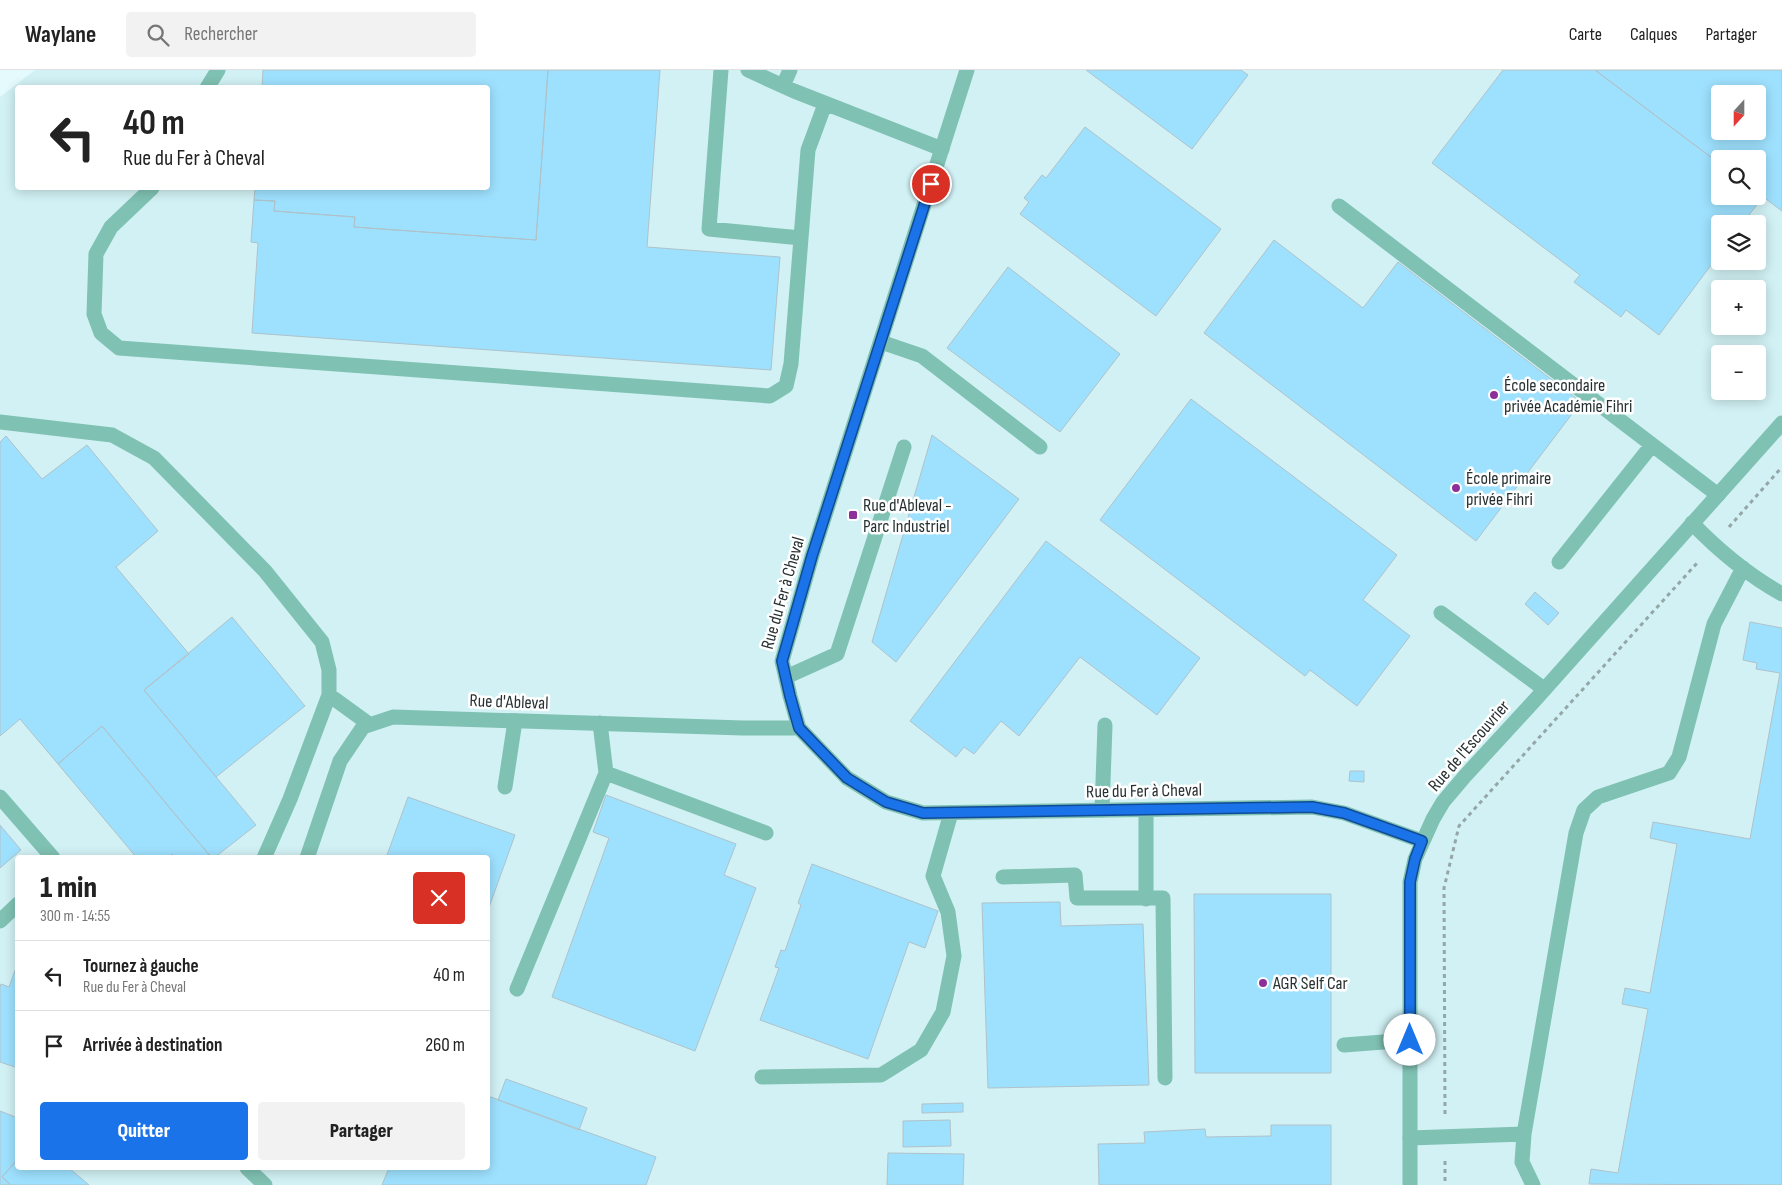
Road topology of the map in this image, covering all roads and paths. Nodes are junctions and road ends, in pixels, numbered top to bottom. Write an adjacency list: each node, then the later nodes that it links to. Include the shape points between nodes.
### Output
1 (218, 70): 6 (street)
2 (721, 70): 12 (street, via 710,229)
3 (748, 70): 7 (street)
4 (790, 70): 7 (street)
5 (967, 70): 9 (street, Rue du Fer à Cheval)
6 (209, 85)
7 (783, 86): 8 (street)
8 (825, 104): 9 (street); 12 (street, via 808,150)
9 (942, 149): 13 (street, Rue du Fer à Cheval)
10 (150, 190): 12 (street, via 111,227 96,254 94,314 101,333 119,348 770,396 786,386 791,364)
11 (1339, 206): 16 (street)
12 (801, 238)
13 (881, 342): 18 (street, via 922,356); 27 (street, Rue du Fer à Cheval, via 782,661)
14 (0, 422): 29 (street, via 112,435 154,458 265,571 322,642 329,670)
15 (1782, 423): 20 (street, Rue de l'Escouvrier)
16 (1652, 444): 20 (street); 23 (street)
17 (904, 447): 27 (street, via 837,654)
18 (1040, 447)
19 (1782, 467): 22 (path)
20 (1718, 495): 21 (street, Rue de l'Escouvrier)
21 (1692, 523): 22 (street); 28 (street, Rue de l'Escouvrier)
22 (1713, 545): 24 (street); 56 (path, via 1459,826 1444,888)
23 (1558, 562)
24 (1743, 568): 25 (street); 55 (street, via 1714,624 1679,757 1669,774 1598,797 1584,810 1576,833)
25 (1782, 594)
26 (1441, 613): 28 (street)
27 (786, 677): 34 (street, Rue du Fer à Cheval)
28 (1544, 689): 42 (street, Rue de l'Escouvrier, via 1448,796)
29 (329, 695): 32 (street); 44 (street)
30 (515, 721): 31 (street, Rue d'Ableval); 32 (street, Rue d'Ableval, via 393,717); 36 (street)
31 (600, 723): 34 (street, Rue d'Ableval); 35 (street)
32 (369, 724): 45 (street, via 363,727 340,761)
33 (1105, 725): 38 (street)
34 (799, 728): 40 (street, Rue du Fer à Cheval, via 847,778 886,802 923,813)
35 (606, 773): 41 (street); 50 (street)
36 (505, 787)
37 (0, 797): 43 (street)
38 (1102, 810): 39 (street, Rue du Fer à Cheval); 40 (street, Rue du Fer à Cheval)
39 (1146, 810): 42 (street, Rue du Fer à Cheval, via 1312,807 1344,813); 47 (street)
40 (951, 813): 53 (street, via 933,876 948,912 954,956 943,1012 921,1050 880,1076)
41 (766, 833)
42 (1422, 841): 51 (street, Rue de l'Escouvrier, via 1410,882)
43 (50, 855)
44 (265, 855)
45 (308, 855)
46 (1004, 877): 47 (street, via 1075,875 1077,898)
47 (1146, 899): 54 (street, via 1163,898)
48 (15, 907): 49 (street)
49 (0, 921)
50 (517, 989)
51 (1410, 1040): 52 (street); 57 (street, Rue de l'Escouvrier)
52 (1344, 1045)
53 (762, 1076)
54 (1164, 1078)
55 (1524, 1134): 56 (street); 62 (street, via 1522,1162)
56 (1445, 1137): 57 (street); 61 (path)
57 (1410, 1138): 60 (street, Rue de l'Escouvrier)
58 (249, 1170): 59 (street)
59 (265, 1185)
60 (1410, 1185)
61 (1445, 1185)
62 (1533, 1185)

